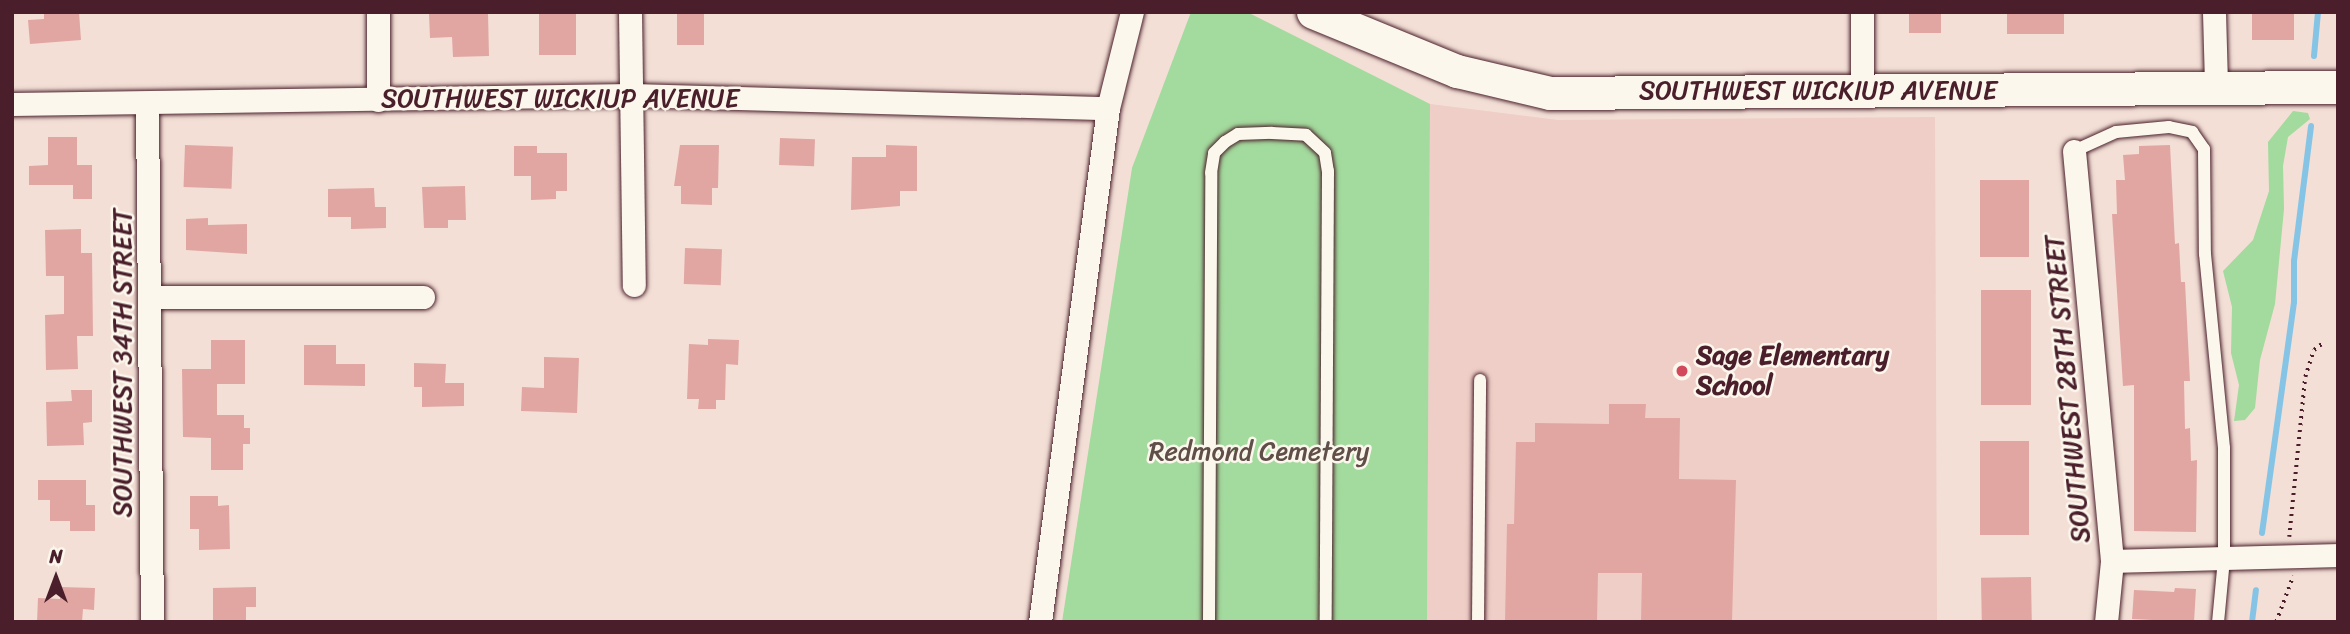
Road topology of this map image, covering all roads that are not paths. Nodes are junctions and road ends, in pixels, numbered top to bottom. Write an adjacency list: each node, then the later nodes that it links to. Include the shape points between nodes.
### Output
1 (378, 12): 11 (street)
2 (630, 12): 10 (street)
3 (1132, 12): 14 (street)
4 (1313, 12): 9 (street, SOUTHWEST WICKIUP AVENUE, via 1457,71 1550,93)
5 (1862, 12): 9 (street)
6 (2214, 12): 7 (street)
7 (2216, 85): 8 (street, SOUTHWEST WICKIUP AVENUE); 9 (street, SOUTHWEST WICKIUP AVENUE)
8 (2338, 87)
9 (1862, 92)
10 (632, 95): 11 (street, SOUTHWEST WICKIUP AVENUE); 14 (street, SOUTHWEST WICKIUP AVENUE); 16 (street)
11 (378, 100): 13 (street, SOUTHWEST WICKIUP AVENUE)
12 (12, 104): 13 (street, SOUTHWEST WICKIUP AVENUE)
13 (147, 104): 18 (street, SOUTHWEST 34TH STREET)
14 (1108, 108): 24 (street)
15 (2074, 151): 21 (lane, via 2116,132 2169,127 2192,132 2204,149 2205,254 2224,448); 22 (street, SOUTHWEST 28TH STREET)
16 (634, 285)
17 (423, 297): 18 (street)
18 (152, 298): 23 (street, SOUTHWEST 34TH STREET)
19 (1480, 380): 27 (lane)
20 (2338, 555): 21 (street)
21 (2224, 559): 22 (street); 29 (lane)
22 (2112, 561): 28 (street, SOUTHWEST 28TH STREET)
23 (152, 622)
24 (1040, 622)
25 (1209, 622): 26 (lane, via 1211,173 1214,153 1225,142 1238,134 1272,133 1306,135 1325,153 1328,171)
26 (1326, 622)
27 (1478, 622)
28 (2106, 622)
29 (2218, 622)

